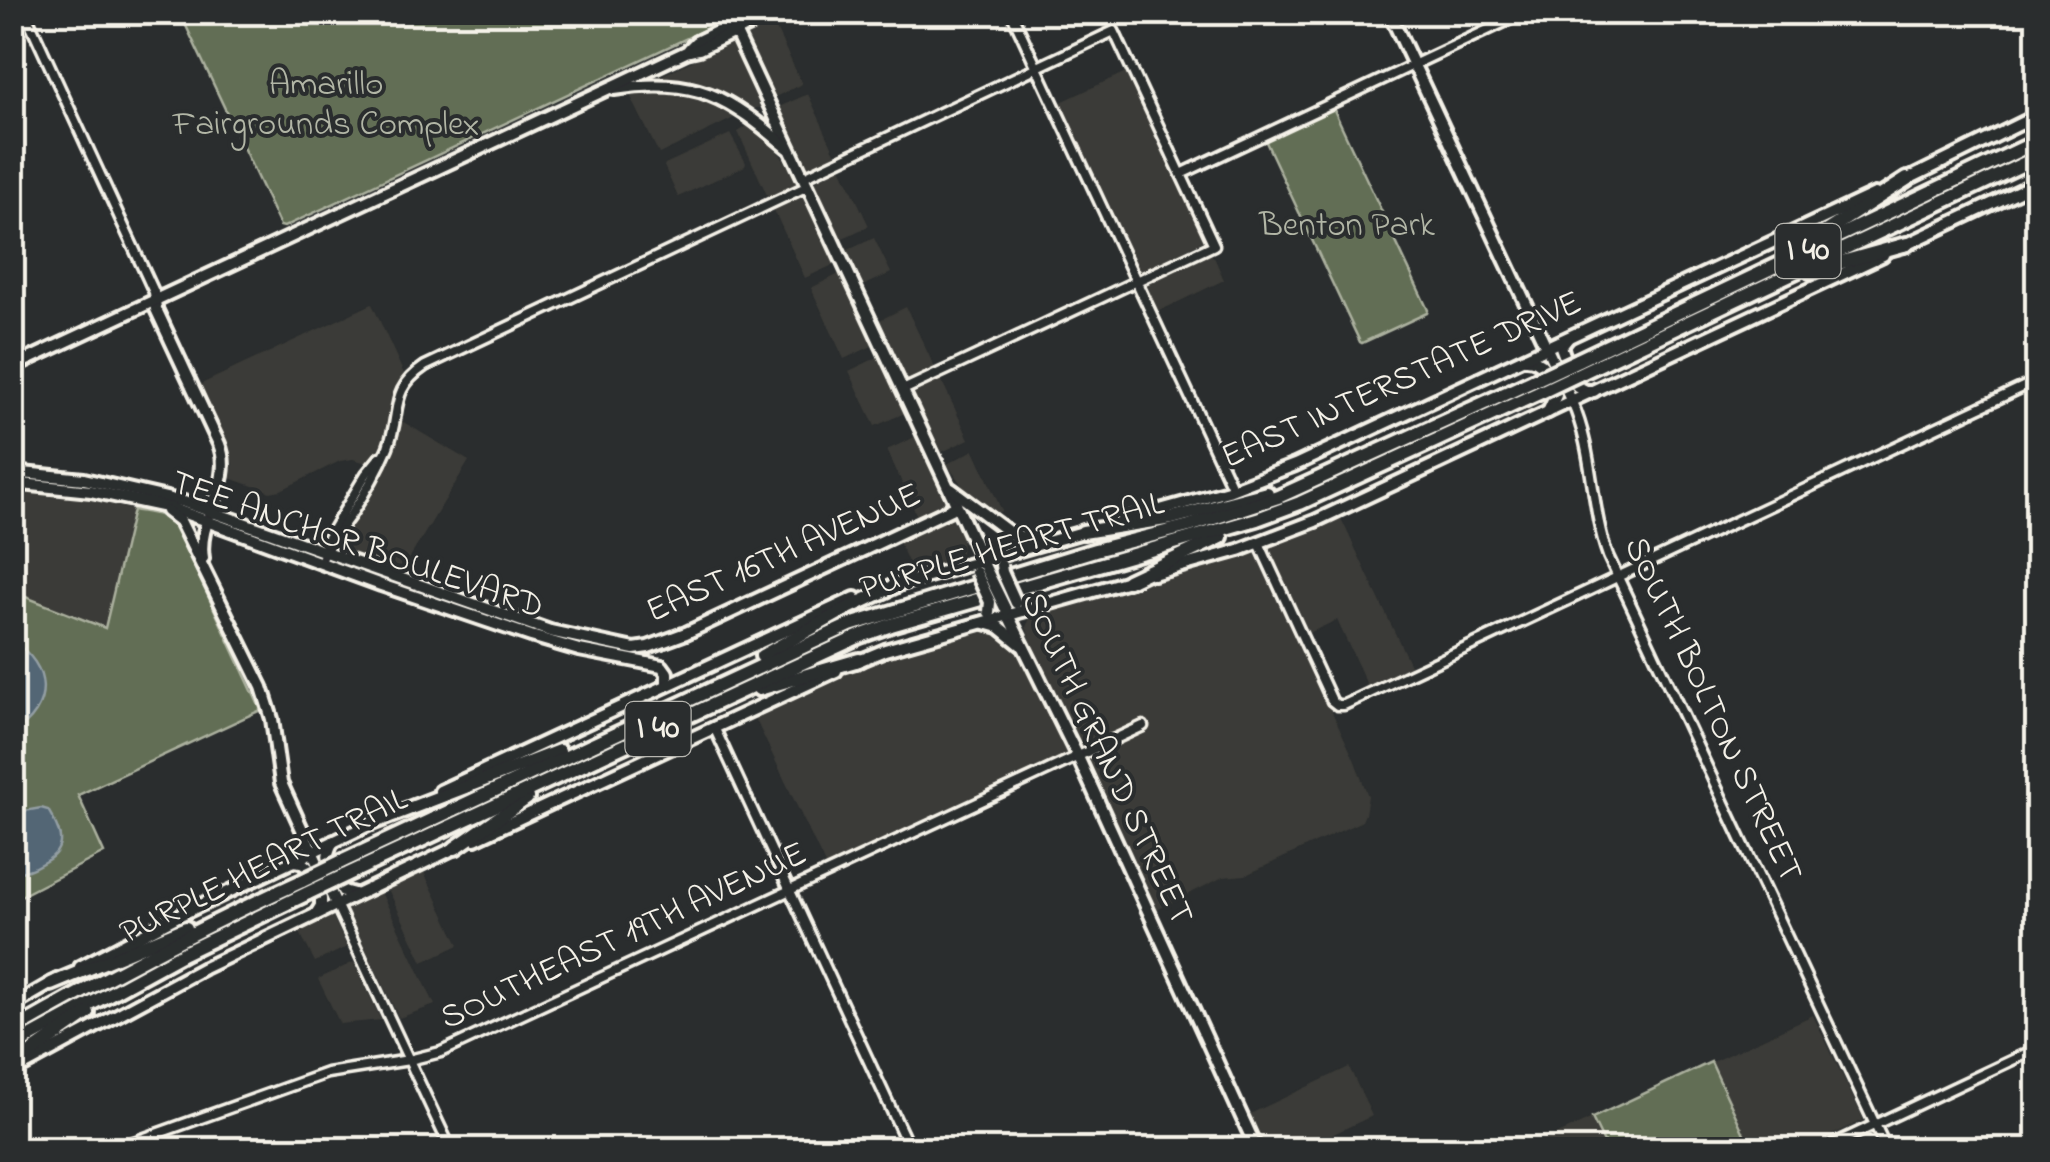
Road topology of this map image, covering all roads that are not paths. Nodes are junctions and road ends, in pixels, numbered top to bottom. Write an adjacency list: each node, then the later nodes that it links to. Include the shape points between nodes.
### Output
1 (25, 12): 27 (street)
2 (725, 12): 8 (main road, SOUTH GRAND STREET); 9 (main road)
3 (758, 12): 8 (main road)
4 (776, 12): 8 (main road)
5 (1010, 12): 12 (street)
6 (1390, 12): 11 (main road, SOUTH BOLTON STREET)
7 (1526, 12): 11 (street)
8 (734, 28): 9 (main road); 10 (main road); 18 (main road, SOUTH GRAND STREET)
9 (708, 36): 10 (main road)
10 (686, 52): 13 (main road)
11 (1414, 65): 20 (street); 29 (main road, SOUTH BOLTON STREET)
12 (1037, 68): 20 (street, via 1114,31); 22 (street); 26 (street)
13 (647, 70): 14 (main road); 15 (main road)
14 (663, 85): 15 (main road); 18 (main road, via 730,103)
15 (603, 91): 27 (main road)
16 (2038, 115): 21 (main road, EAST INTERSTATE DRIVE)
17 (2038, 141): 25 (highway, PURPLE HEART TRAIL / I 40)
18 (792, 152): 22 (main road, SOUTH GRAND STREET)
19 (2038, 157): 25 (highway, PURPLE HEART TRAIL / I 40)
20 (1181, 174): 26 (street, via 1214,244)
21 (1906, 180): 25 (highway); 28 (main road, EAST INTERSTATE DRIVE)
22 (806, 182): 34 (main road, SOUTH GRAND STREET); 52 (street, via 426,366 398,396 386,450 334,527)
23 (2038, 182): 24 (main road)
24 (1907, 244): 25 (highway); 35 (main road)
25 (1774, 274): 33 (highway, PURPLE HEART TRAIL / I 40, bridge)
26 (1136, 281): 34 (street); 42 (street)
27 (155, 300): 31 (main road); 46 (main road, via 223,453)
28 (1569, 338): 29 (main road, EAST INTERSTATE DRIVE); 35 (main road, via 1561,348 1576,386)
29 (1547, 348): 30 (main road, EAST INTERSTATE DRIVE); 36 (main road, SOUTH BOLTON STREET)
30 (1523, 359): 37 (main road, via 1542,363 1556,396); 42 (main road, EAST INTERSTATE DRIVE)
31 (12, 367)
32 (2038, 380): 56 (street)
33 (1538, 386): 38 (highway, PURPLE HEART TRAIL / I 40); 45 (highway, PURPLE HEART TRAIL / I 40)
34 (903, 390): 41 (main road, SOUTH GRAND STREET)
35 (1594, 392): 36 (main road)
36 (1572, 402): 37 (main road); 56 (street, SOUTH BOLTON STREET, via 1587,446 1602,540)
37 (1547, 413): 49 (main road)
38 (1336, 471): 47 (highway, via 1172,518); 66 (highway, PURPLE HEART TRAIL / I 40, via 1238,512 850,625)
39 (12, 472): 46 (main road, TEE ANCHOR BOULEVARD, via 118,485)
40 (12, 482): 43 (main road, TEE ANCHOR BOULEVARD)
41 (948, 486): 44 (main road, SOUTH GRAND STREET); 50 (main road, via 1010,533)
42 (1234, 489): 47 (main road, EAST INTERSTATE DRIVE)
43 (156, 505): 46 (main road, TEE ANCHOR BOULEVARD); 54 (main road, via 180,520)
44 (957, 506): 48 (main road, SOUTH GRAND STREET); 63 (main road, EAST 16TH AVENUE)
45 (1273, 513): 57 (highway); 67 (highway, PURPLE HEART TRAIL / I 40, via 891,625)
46 (210, 516): 52 (main road, TEE ANCHOR BOULEVARD); 54 (main road, via 201,547)
47 (1083, 532): 50 (main road, EAST INTERSTATE DRIVE)
48 (971, 538): 53 (main road, SOUTH GRAND STREET); 55 (main road, via 962,562)
49 (1259, 543): 56 (street, via 1336,705); 57 (main road)
50 (1044, 544): 51 (main road, EAST INTERSTATE DRIVE)
51 (1010, 553): 53 (main road, EAST INTERSTATE DRIVE); 60 (main road, bridge, via 1001,565)
52 (323, 556): 63 (main road, TEE ANCHOR BOULEVARD, via 531,636 579,650)
53 (977, 567): 55 (main road, EAST INTERSTATE DRIVE); 60 (main road, SOUTH GRAND STREET, bridge); 61 (main road, bridge, via 990,602)
54 (206, 569): 76 (main road, via 262,688 281,783)
55 (950, 570): 58 (main road, EAST INTERSTATE DRIVE)
56 (1618, 576): 93 (street, SOUTH BOLTON STREET)
57 (1128, 580): 59 (main road)
58 (898, 585): 65 (main road, EAST INTERSTATE DRIVE, via 836,606); 66 (highway)
59 (1040, 606): 60 (main road); 62 (main road, via 1027,616)
60 (1014, 610): 61 (main road); 62 (main road, SOUTH GRAND STREET)
61 (984, 619): 62 (main road); 64 (main road)
62 (1022, 643): 71 (main road, SOUTH GRAND STREET)
63 (633, 654): 65 (main road, TEE ANCHOR BOULEVARD, via 666,669)
64 (859, 660): 67 (highway); 69 (main road)
65 (667, 684): 73 (main road, EAST INTERSTATE DRIVE)
66 (689, 700): 70 (highway, PURPLE HEART TRAIL / I 40)
67 (709, 706): 72 (highway, PURPLE HEART TRAIL / I 40)
68 (1143, 726): 71 (street, SOUTHEAST 19TH AVENUE)
69 (714, 728): 75 (main road); 80 (street)
70 (614, 734): 73 (highway); 78 (highway, PURPLE HEART TRAIL / I 40)
71 (1078, 758): 80 (street, SOUTHEAST 19TH AVENUE); 97 (main road, SOUTH GRAND STREET)
72 (567, 772): 75 (highway); 78 (highway, PURPLE HEART TRAIL / I 40)
73 (372, 823): 74 (main road, EAST INTERSTATE DRIVE)
74 (335, 840): 76 (main road, EAST INTERSTATE DRIVE); 81 (main road, via 328,859 343,892)
75 (455, 848): 81 (main road)
76 (312, 851): 77 (main road, EAST INTERSTATE DRIVE); 82 (main road)
77 (292, 860): 83 (main road, via 308,868 322,906); 86 (main road, EAST INTERSTATE DRIVE)
78 (344, 868): 79 (highway, PURPLE HEART TRAIL / I 40, bridge)
79 (305, 887): 84 (highway, PURPLE HEART TRAIL / I 40); 85 (highway, PURPLE HEART TRAIL / I 40)
80 (789, 890): 91 (street, SOUTHEAST 19TH AVENUE, via 457,1045); 96 (street)
81 (358, 894): 82 (main road)
82 (336, 904): 83 (main road); 91 (street)
83 (315, 914): 92 (main road)
84 (227, 916): 86 (highway); 88 (highway, PURPLE HEART TRAIL / I 40)
85 (184, 954): 89 (highway, PURPLE HEART TRAIL / I 40); 92 (highway)
86 (51, 984): 87 (main road, EAST INTERSTATE DRIVE)
87 (12, 1006)
88 (12, 1032)
89 (12, 1047)
90 (2038, 1048): 93 (street)
91 (410, 1060): 94 (street, SOUTHEAST 19TH AVENUE, via 327,1073); 95 (street)
92 (12, 1069)
93 (1875, 1124): 98 (street); 99 (street, SOUTH BOLTON STREET)
94 (111, 1150)
95 (451, 1150)
96 (910, 1150)
97 (1256, 1150)
98 (1821, 1150)
99 (1888, 1150)

